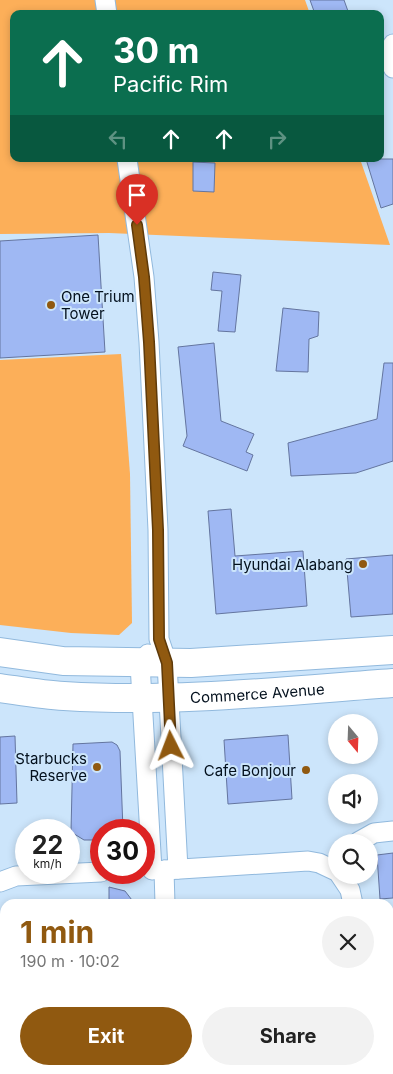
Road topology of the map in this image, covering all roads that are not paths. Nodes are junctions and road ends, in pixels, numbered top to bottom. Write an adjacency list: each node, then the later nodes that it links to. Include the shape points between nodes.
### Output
1 (393, 44): 2 (street, via 388,53)
2 (393, 68)
3 (127, 162): 6 (street, via 144,277 149,342 158,530)
4 (393, 650): 6 (main road, via 216,662)
5 (0, 652): 6 (main road, via 63,662)
6 (155, 655): 9 (street); 9 (street)
7 (393, 683): 9 (main road, Commerce Avenue)
8 (0, 688): 9 (main road, Commerce Avenue, via 62,696)
9 (155, 698): 13 (street); 13 (street)
10 (393, 831): 11 (street)
11 (372, 834)
12 (328, 867): 13 (street, via 308,860)
13 (159, 870): 17 (street)
14 (90, 873): 15 (street, via 16,876)
15 (0, 882)
16 (346, 884): 18 (street)
17 (164, 899)
18 (352, 899)

